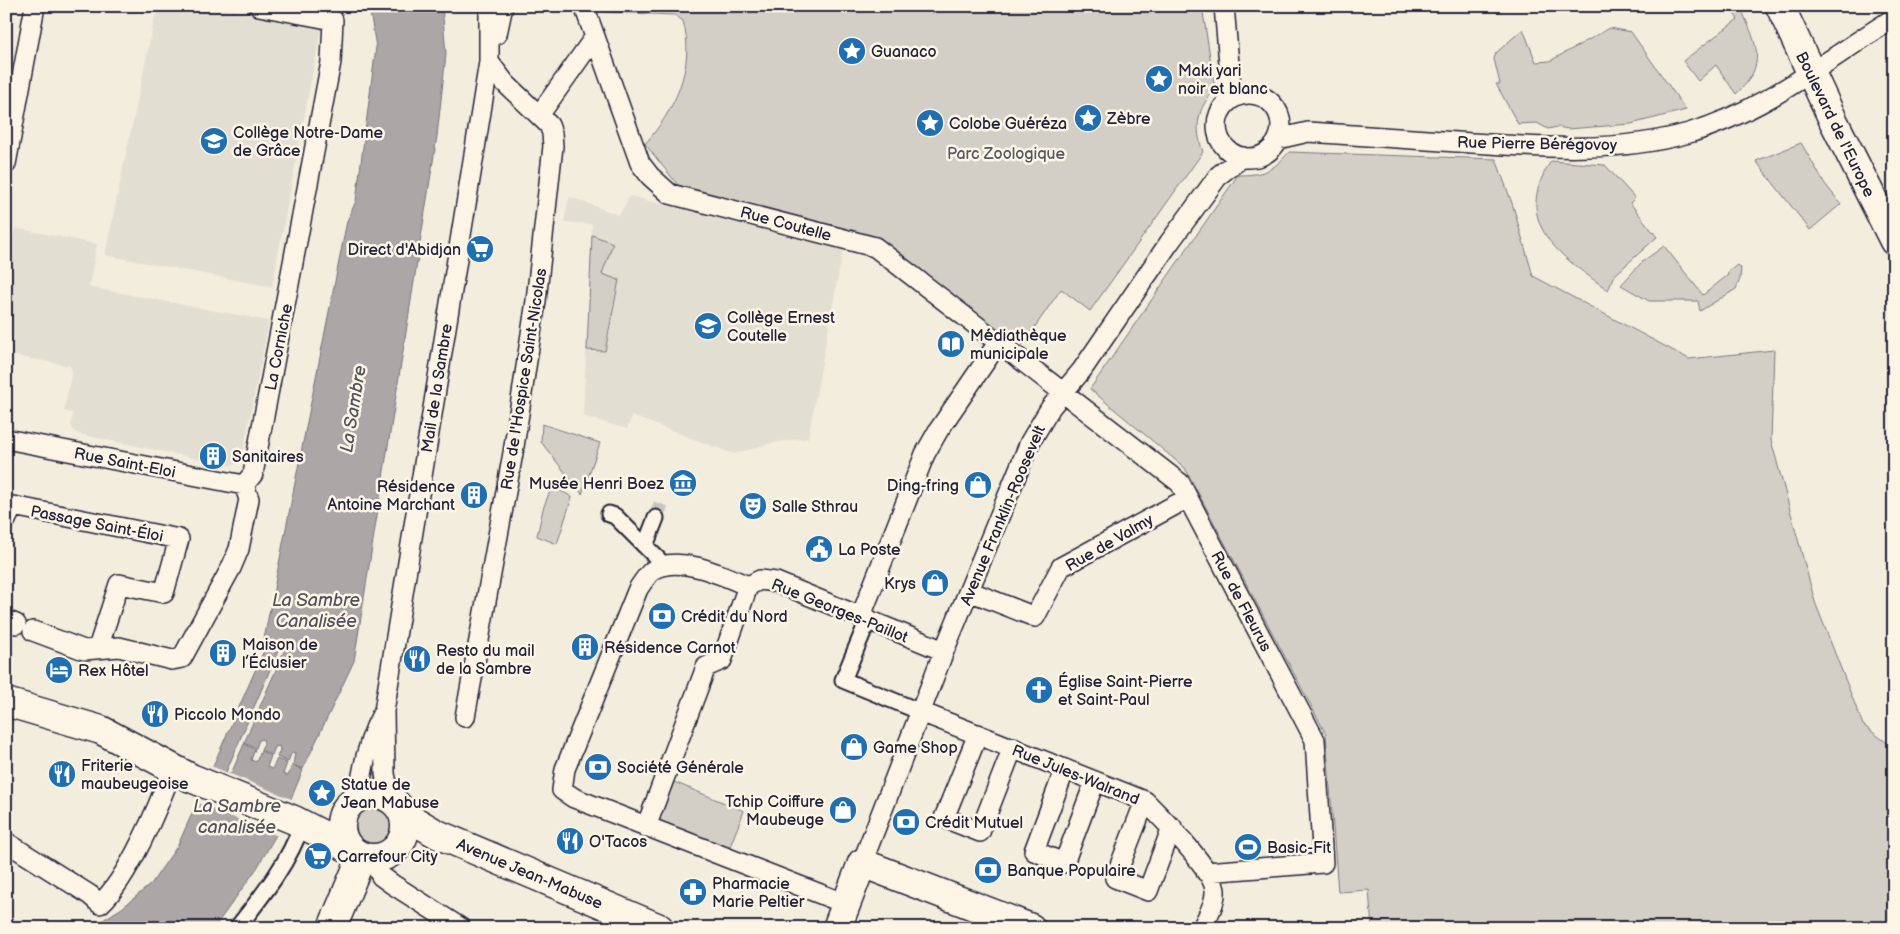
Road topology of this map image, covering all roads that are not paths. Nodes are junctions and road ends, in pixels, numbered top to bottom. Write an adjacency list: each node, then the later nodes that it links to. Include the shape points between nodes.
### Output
1 (34, 6): 17 (street)
2 (260, 6): 23 (street, La Corniche, via 333,20 331,62 289,288 252,474)
3 (490, 6): 10 (street, Mail de la Sambre)
4 (503, 6): 10 (street)
5 (584, 6): 9 (street, Rue Coutelle)
6 (1224, 6): 12 (street)
7 (1780, 6): 11 (main road, Boulevard de l'Europe)
8 (1894, 18): 11 (street, Rue Pierre Bérégovoy)
9 (594, 38): 13 (street); 20 (street, Rue Coutelle, via 640,163 670,194 875,247)
10 (489, 62): 13 (street, Rue de l'Hospice Saint-Nicolas, via 506,83); 37 (street, Mail de la Sambre)
11 (1811, 72): 14 (street, Rue Pierre Bérégovoy, via 1772,97 1689,133 1607,148 1517,146); 19 (main road, Boulevard de l'Europe)
12 (1241, 96): 14 (street, via 1267,98 1274,105); 15 (street, via 1224,106 1218,116 1219,138)
13 (540, 114): 39 (street, Rue de l'Hospice Saint-Nicolas, via 549,124 552,146 536,301 513,454)
14 (1280, 131): 16 (street, via 1264,154)
15 (1225, 147): 16 (street); 18 (street, Avenue Franklin-Roosevelt)
16 (1243, 158): 18 (street, Avenue Franklin-Roosevelt)
17 (6, 164)
18 (1219, 175): 21 (street, Avenue Franklin-Roosevelt, via 1082,370)
19 (1894, 241)
20 (998, 343): 21 (street, Rue Coutelle); 32 (street, via 925,454)
21 (1062, 393): 24 (street, Rue de Fleurus, via 1180,483); 31 (street, Avenue Franklin-Roosevelt, via 1030,442)
22 (6, 439): 23 (street, Rue Saint-Eloi)
23 (244, 485): 34 (street, via 249,499 236,555 182,658 172,660 119,647)
24 (1188, 498): 31 (street, Rue de Valmy, via 1061,567 1035,617); 54 (street, Rue de Fleurus, via 1316,740 1323,863)
25 (609, 514): 28 (street)
26 (656, 518): 28 (street)
27 (6, 520): 34 (street, Passage Saint-Éloi, via 13,506 179,540 164,593 119,584)
28 (645, 546): 29 (street)
29 (664, 565): 30 (street, Rue Georges-Paillot, via 703,568); 49 (street, via 652,571 638,588 565,769 562,790)
30 (748, 586): 32 (street, Rue Georges-Paillot, via 760,580 776,582); 49 (street, via 722,660 706,667)
31 (969, 591): 35 (street, Avenue Franklin-Roosevelt)
32 (864, 618): 35 (street, Rue Georges-Paillot); 38 (street, via 843,680)
33 (18, 625): 34 (street, via 84,650)
34 (98, 648)
35 (944, 651): 38 (street, Avenue Franklin-Roosevelt)
36 (6, 702): 43 (main road, via 101,730)
37 (384, 711): 46 (street, via 372,733); 47 (street, Mail de la Sambre, via 385,774)
38 (920, 712): 40 (street, Rue Jules-Walrand); 53 (street, Avenue Franklin-Roosevelt)
39 (465, 717)
40 (978, 734): 41 (street, Rue Jules-Walrand); 41 (street, via 944,818 980,832)
41 (1013, 748): 42 (street, Rue Jules-Walrand)
42 (1065, 769): 44 (street, Rue Jules-Walrand); 44 (street, via 1034,851 1064,863)
43 (172, 770): 48 (main road); 51 (street, via 117,885 100,904)
44 (1096, 781): 45 (street, Rue Jules-Walrand)
45 (1144, 801): 50 (street, Rue Jules-Walrand); 50 (street, via 1115,878 1148,891)
46 (352, 802): 47 (main road, via 369,794 380,794); 48 (main road); 52 (main road, via 342,818 344,840)
47 (397, 806): 52 (main road, via 404,834); 55 (main road, Avenue Jean-Mabuse, via 437,834)
48 (295, 821): 52 (main road); 58 (street, via 296,842)
49 (646, 827): 56 (street)
50 (1172, 827): 54 (street, Rue Jules-Walrand)
51 (6, 842)
52 (370, 853): 55 (main road, via 433,846); 59 (main road); 60 (street, via 381,876)
53 (862, 863): 56 (main road); 61 (main road)
54 (1206, 872): 62 (street, Rue Jules-Walrand, via 1216,891)
55 (581, 895): 57 (main road, Avenue Jean-Mabuse)
56 (842, 916)
57 (643, 925)
58 (237, 928)
59 (332, 928)
60 (461, 928)
61 (1031, 928)
62 (1202, 928)

